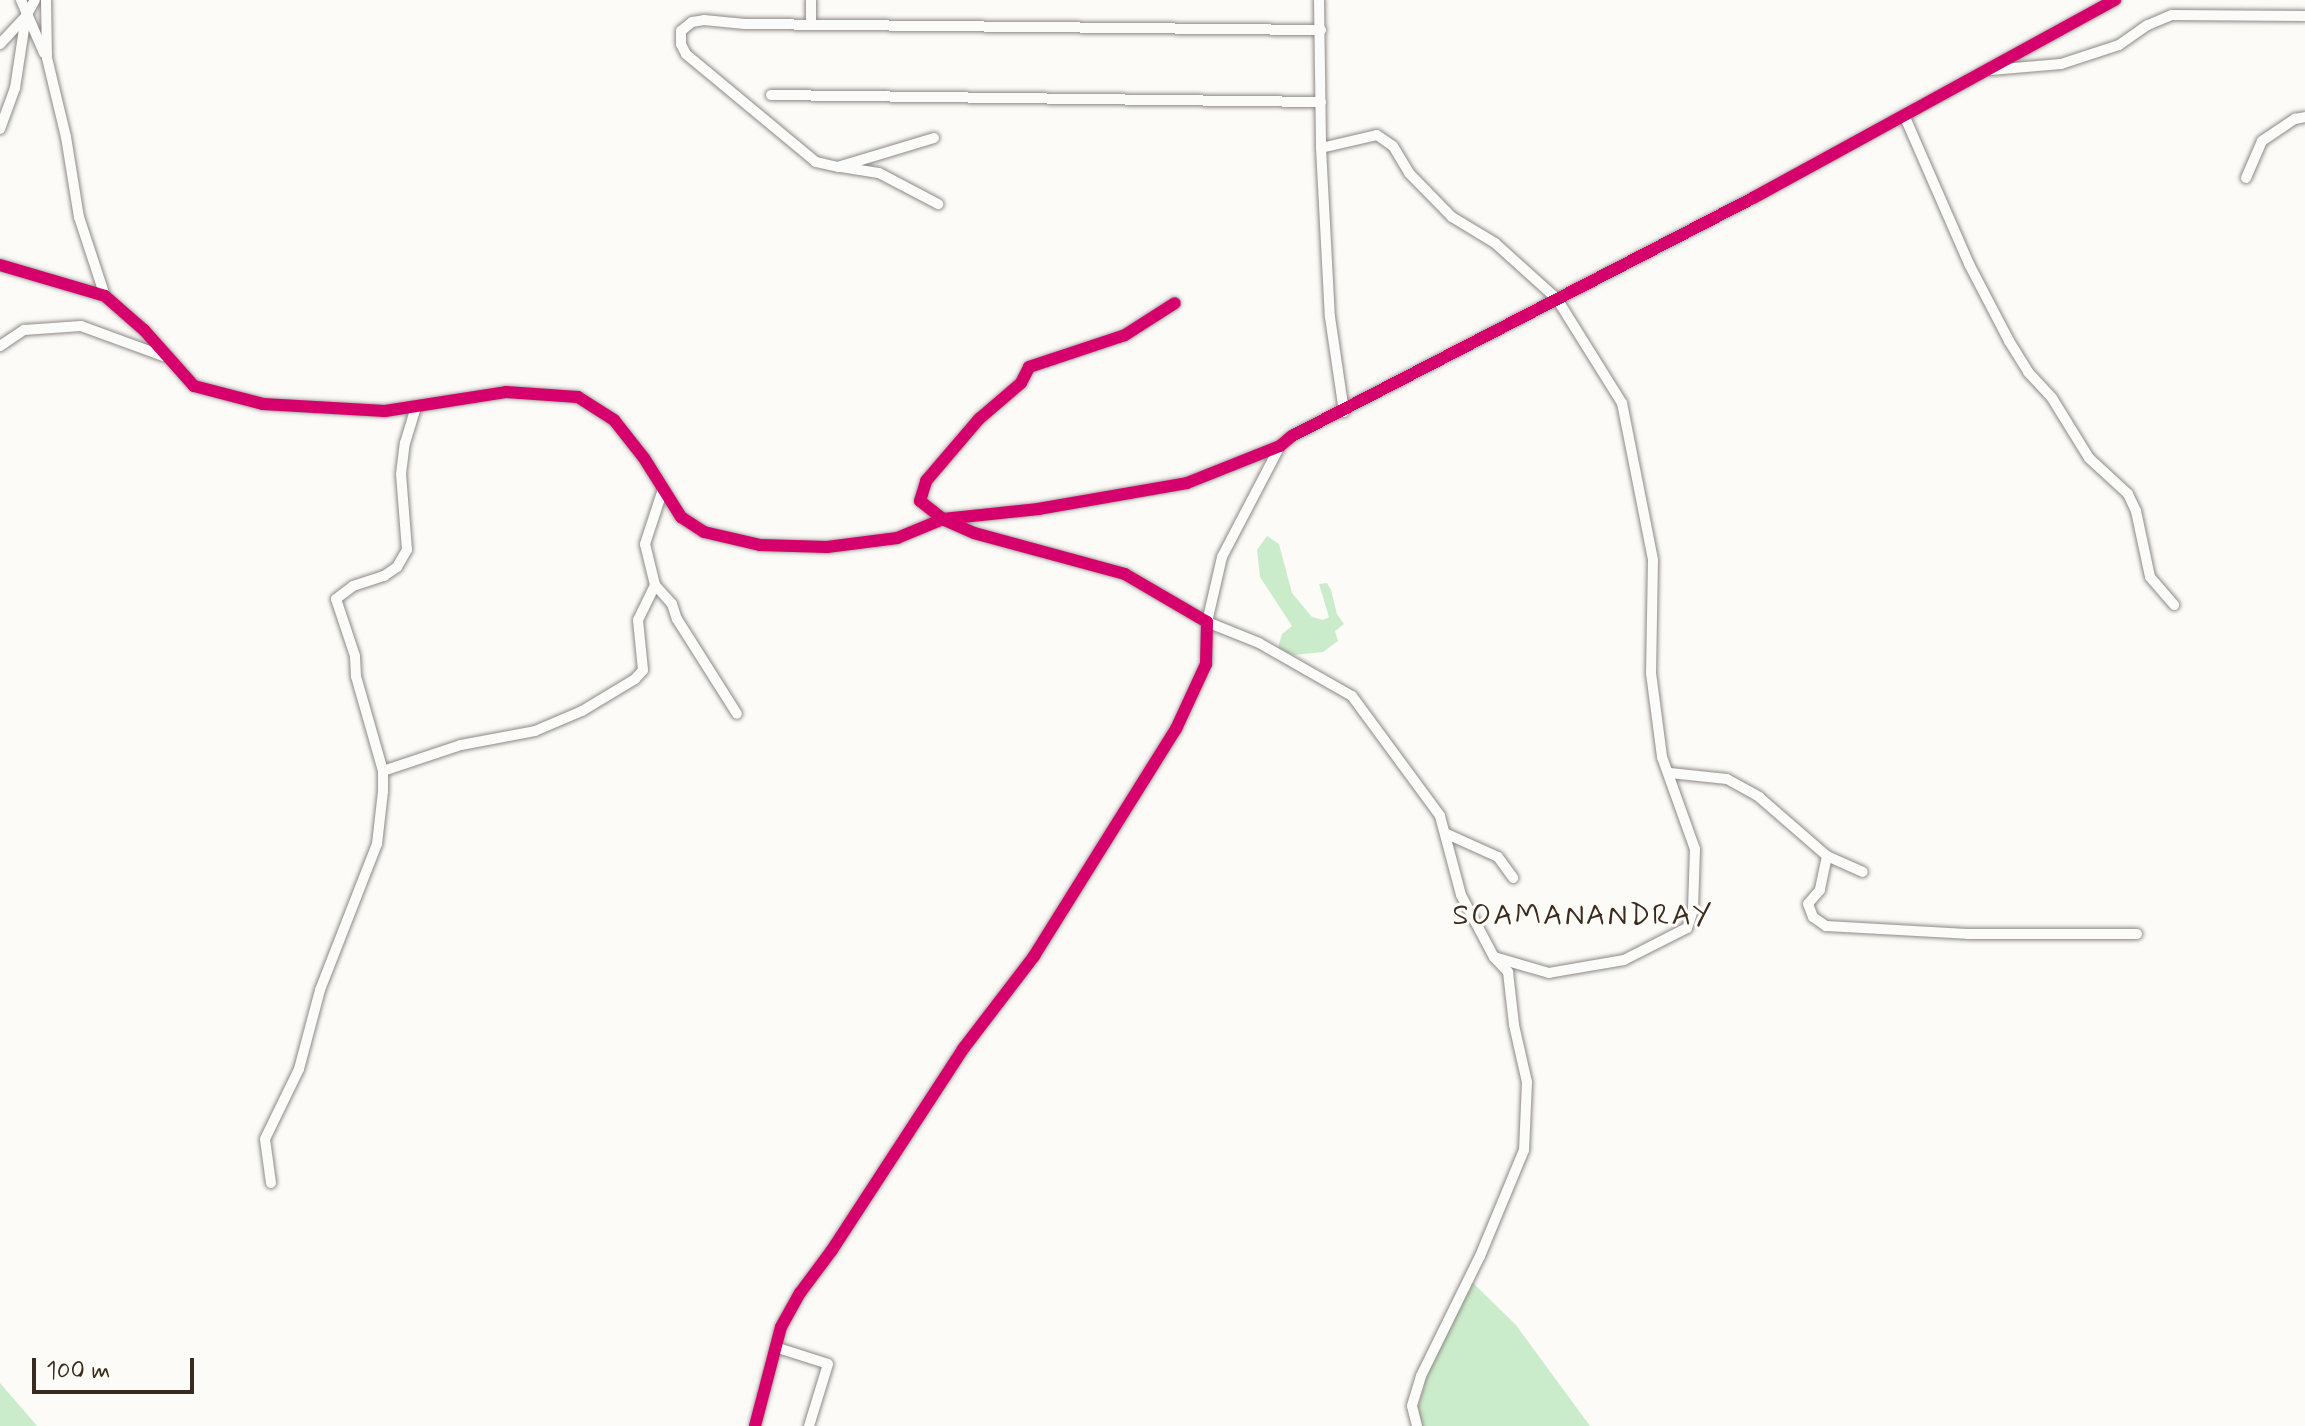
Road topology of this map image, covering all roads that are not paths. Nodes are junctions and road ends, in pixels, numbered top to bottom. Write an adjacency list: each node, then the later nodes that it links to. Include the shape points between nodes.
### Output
1 (21, 0): 7 (street)
2 (35, 0): 7 (street)
3 (46, 0): 12 (street)
4 (811, 0): 9 (street)
5 (1319, 0): 10 (street)
6 (2115, 0): 13 (street)
7 (26, 16): 11 (street); 12 (street); 18 (street, via 15,88)
8 (2305, 16): 13 (street, via 2172,15 2119,45 2061,64)
9 (811, 25): 10 (street); 21 (street, via 692,22 681,31 681,44 686,54 816,162)
10 (1321, 30): 15 (street)
11 (0, 44)
12 (47, 58): 25 (street, via 79,217)
13 (1985, 70): 16 (street)
14 (771, 95): 15 (street)
15 (1321, 102): 20 (street)
16 (1904, 115): 26 (street); 36 (street, via 2009,341 2089,458 2128,494 2150,577)
17 (2305, 117): 22 (street, via 2262,141)
18 (0, 129)
19 (934, 138): 21 (street)
20 (1321, 148): 26 (street, via 1377,135 1393,146 1409,173 1452,217 1495,243); 31 (street, via 1330,317)
21 (838, 167): 23 (street, via 879,173)
22 (2246, 178)
23 (938, 204)
24 (0, 265): 25 (street)
25 (105, 296): 29 (street, via 144,330)
26 (1557, 299): 31 (street); 40 (street, via 1622,403 1653,560 1651,673 1662,757)
27 (1175, 303): 34 (street, via 1125,335 1029,367 1021,383 979,419 926,481 920,501)
28 (0, 346): 29 (street, via 24,330 81,326)
29 (164, 357): 30 (street, via 194,386 263,404 330,411)
30 (416, 406): 33 (street, via 506,392 578,397 614,420); 39 (street, via 401,474 407,550 384,576 353,586 336,599)
31 (1344, 412): 32 (street)
32 (1280, 446): 34 (street, via 1187,483); 37 (street, via 1222,557)
33 (663, 489): 34 (street, via 681,517 704,532 760,545 827,547 897,538); 35 (street, via 645,544)
34 (943, 519): 37 (street, via 974,533 1125,574)
35 (655, 585): 38 (street, via 672,604); 39 (street, via 638,620 643,670 635,679 535,731 461,745)
36 (2174, 605)
37 (1207, 622): 41 (street, via 1259,643 1352,696 1440,816); 48 (street, via 1206,664 1176,729 1034,956 963,1049 800,1293 781,1327)
38 (737, 714)
39 (383, 771): 47 (street, via 377,844 320,990 299,1069 265,1139)
40 (1670, 773): 42 (street, via 1727,779 1759,797); 46 (street, via 1695,849 1693,910 1687,928 1624,960 1549,973)
41 (1447, 834): 44 (street, via 1498,857); 46 (street, via 1461,895)
42 (1827, 856): 43 (street); 45 (street, via 1820,890 1808,904 1813,917 1826,926 1967,934)
43 (1863, 872)
44 (1513, 878)
45 (2137, 934)
46 (1494, 957): 51 (street, via 1508,972 1527,1082 1524,1150 1421,1376 1412,1406)
47 (271, 1183)
48 (778, 1348): 49 (street); 50 (street, via 828,1364)
49 (755, 1426)
50 (809, 1426)
51 (1417, 1426)

